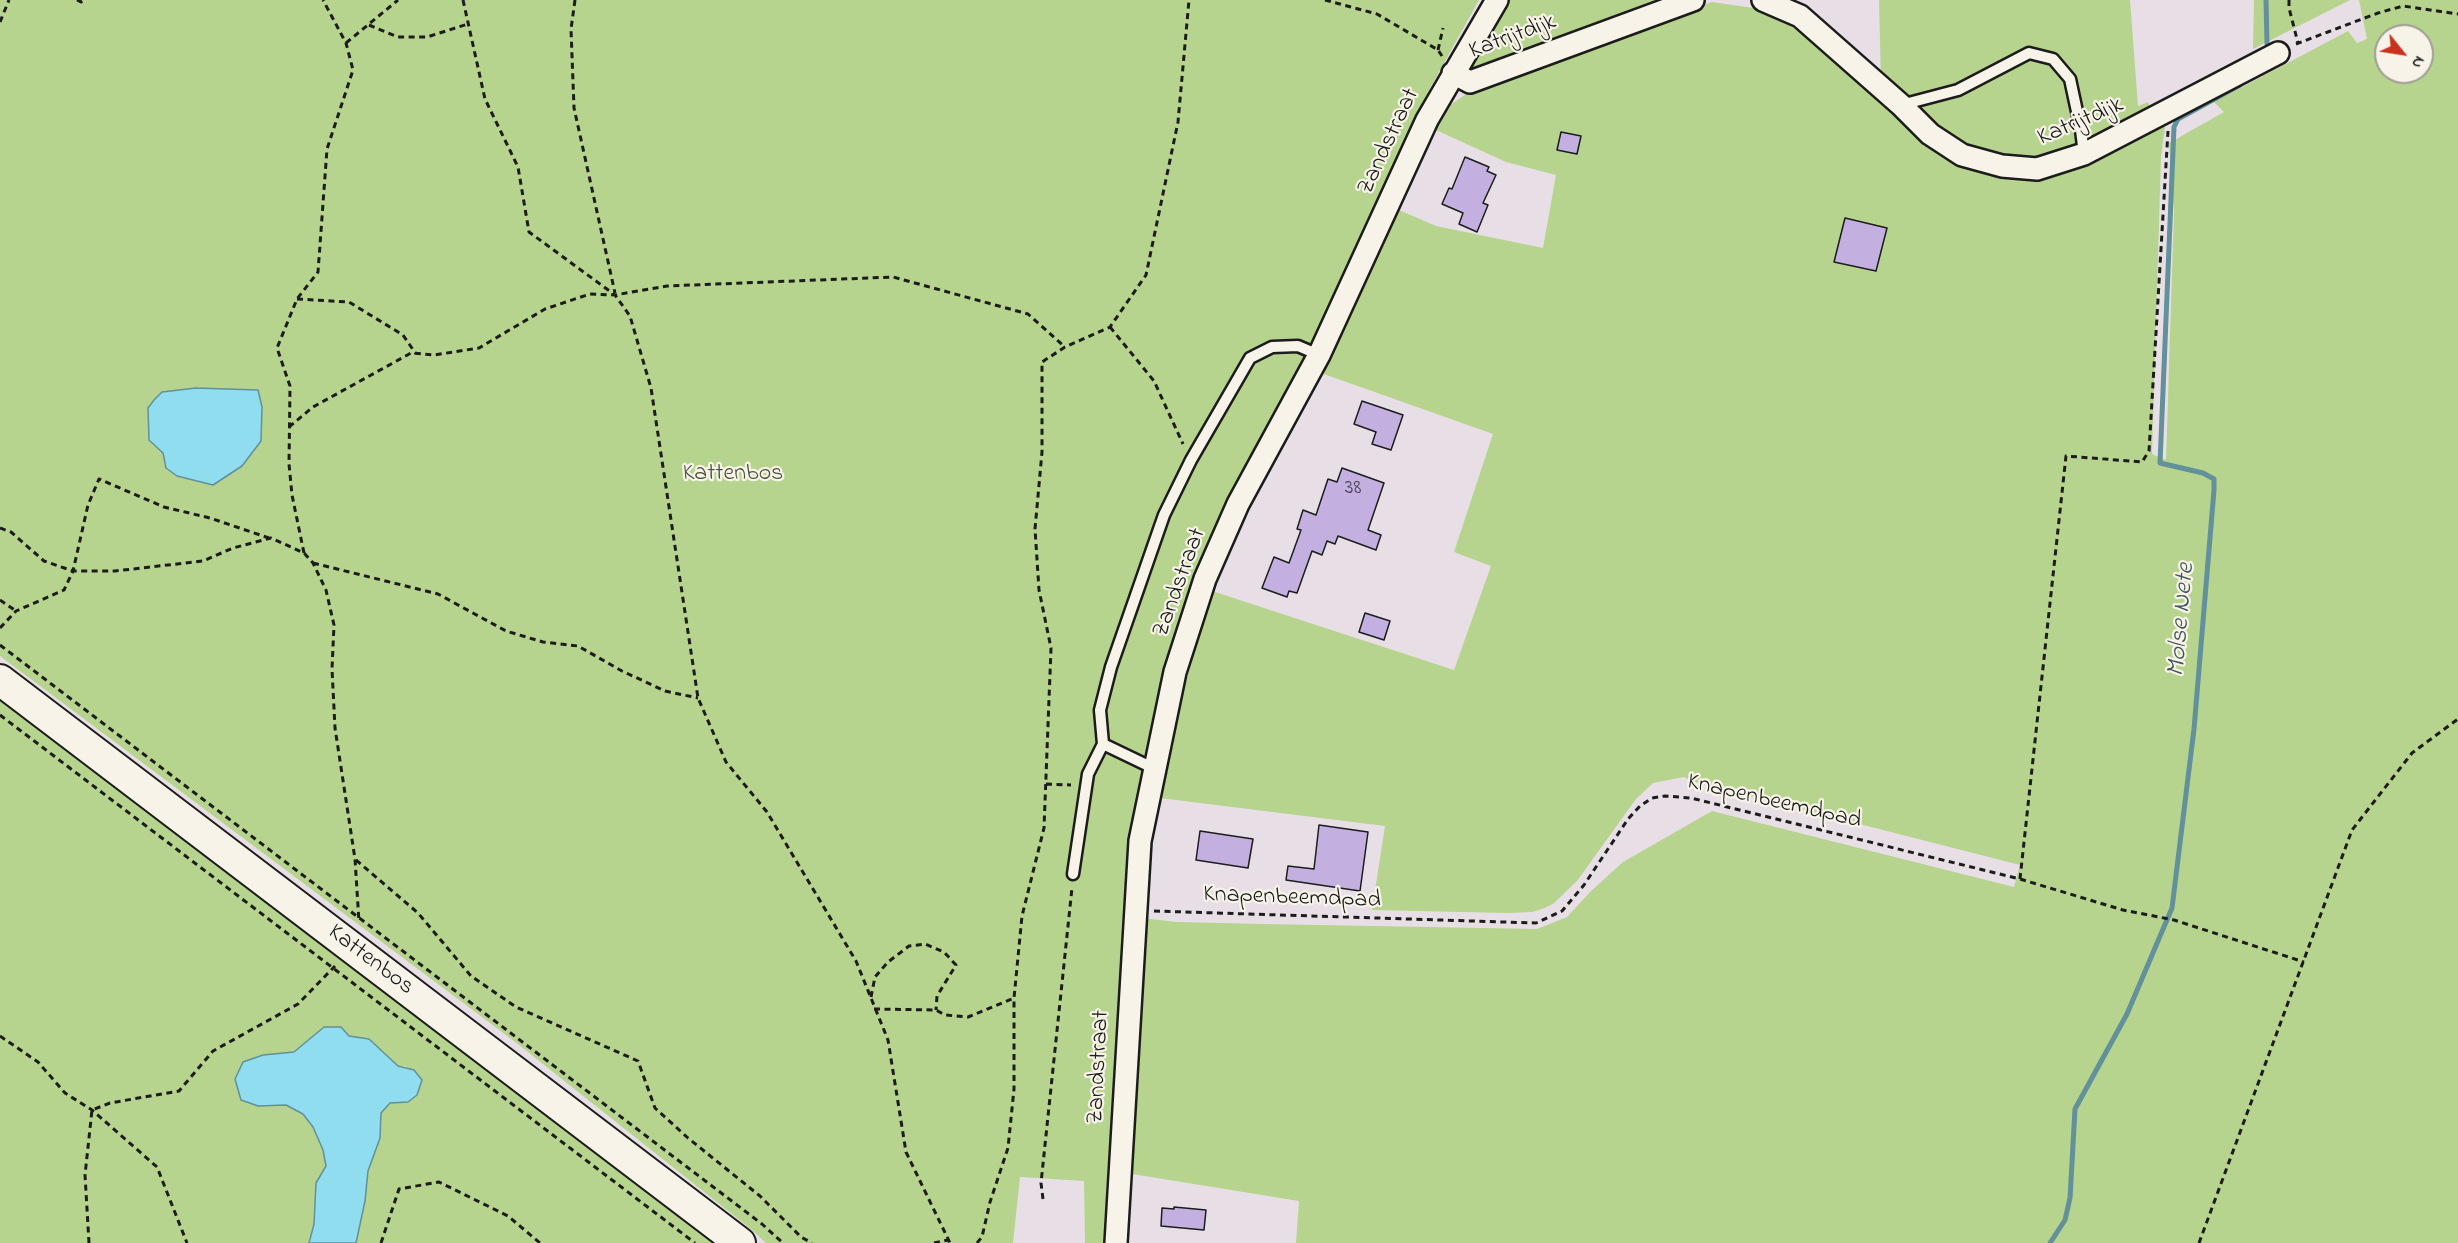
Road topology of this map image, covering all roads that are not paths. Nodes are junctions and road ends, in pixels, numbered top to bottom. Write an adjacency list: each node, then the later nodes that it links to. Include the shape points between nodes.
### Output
1 (1497, 0): 5 (street, Zandstraat)
2 (1693, 0): 5 (street, Katrijtdijk, via 1470,82)
3 (1763, 0): 6 (street, Katrijtdijk, via 1800,16)
4 (2278, 53): 7 (street, Katrijtdijk)
5 (1453, 73): 8 (street, Zandstraat, via 1427,120)
6 (1901, 105): 7 (street, Katrijtdijk, via 1930,134 1962,154 2002,166 2037,169); 7 (lane, via 1958,90 2029,53 2053,59 2070,79)
7 (2084, 154)
8 (1318, 355): 10 (lane, via 1289,346 1272,347 1250,358 1191,459 1164,515 1111,667 1100,710); 11 (street, Zandstraat, via 1238,504 1205,579 1175,672)
9 (0, 680): 13 (main road, Kattenbos, via 342,958)
10 (1103, 744): 11 (lane); 12 (lane, via 1088,774)
11 (1155, 769): 14 (street, Zandstraat, via 1140,841 1134,910)
12 (1073, 874)
13 (740, 1243)
14 (1116, 1243)

